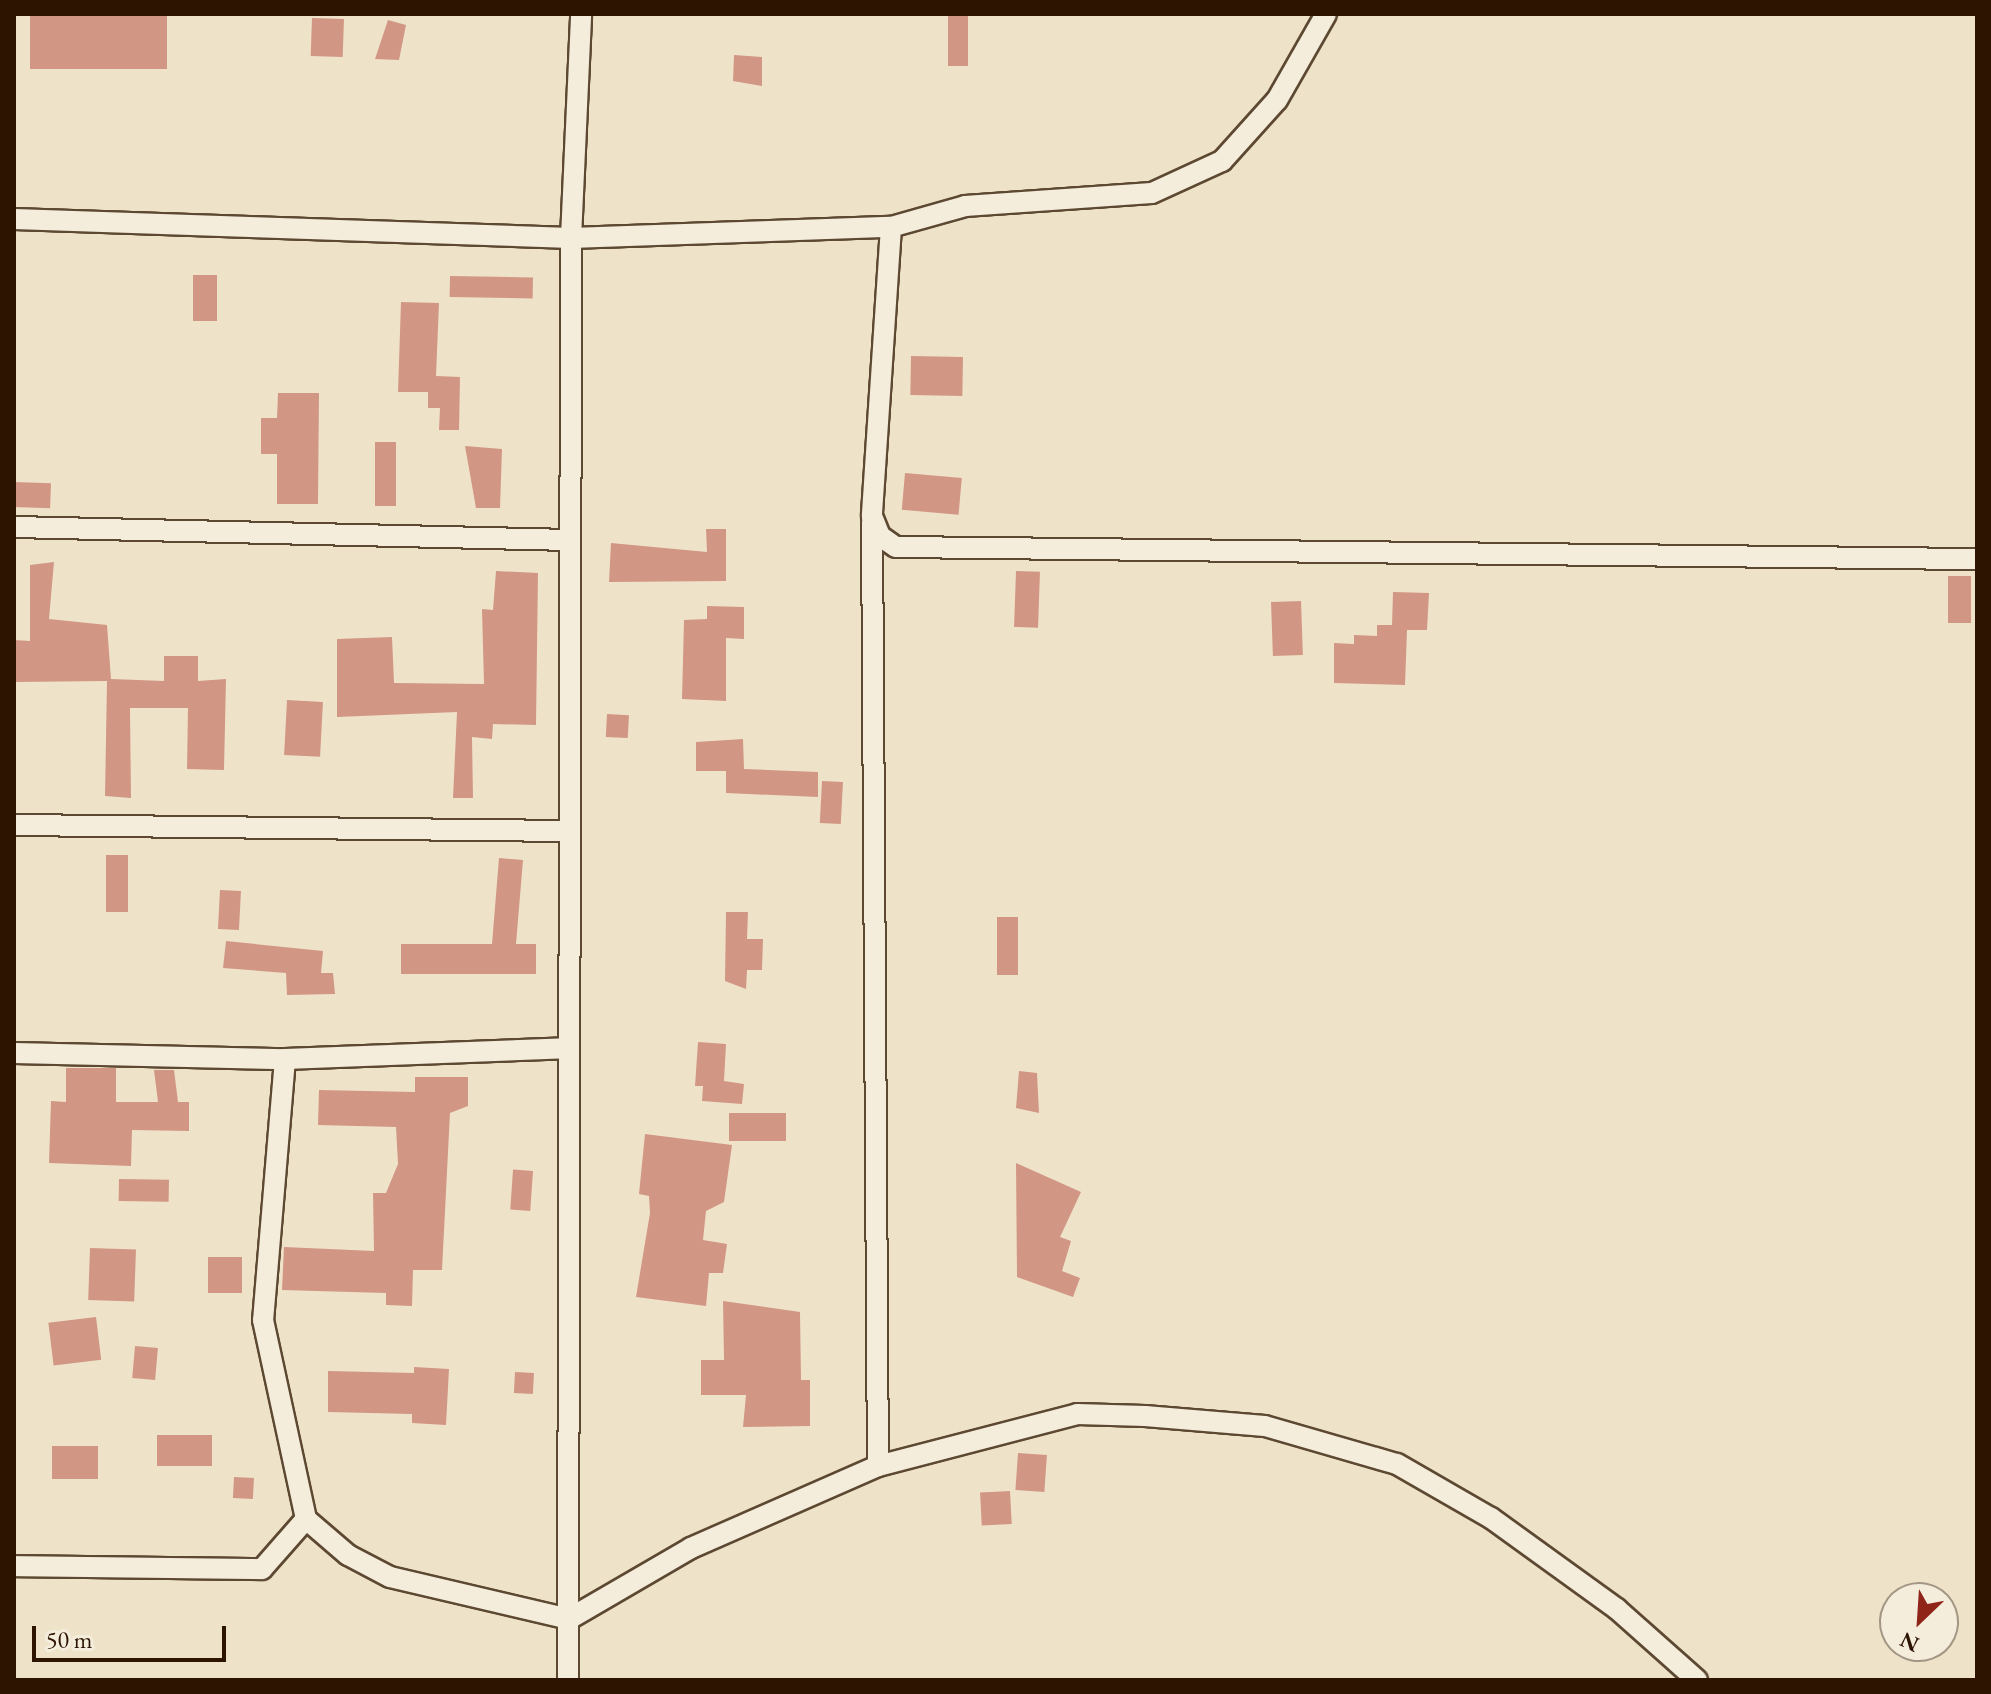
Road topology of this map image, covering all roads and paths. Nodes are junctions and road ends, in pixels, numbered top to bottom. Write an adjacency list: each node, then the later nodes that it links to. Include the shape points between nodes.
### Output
1 (581, 14): 5 (street)
2 (1326, 14): 4 (street, via 1277,100 1222,161 1152,193 965,206)
3 (14, 219): 5 (street)
4 (891, 227): 5 (street); 6 (street)
5 (571, 238): 8 (street)
6 (872, 516): 9 (street, via 880,536 896,547); 15 (street)
7 (14, 527): 8 (street)
8 (569, 540): 11 (street)
9 (1977, 559)
10 (14, 825): 11 (street)
11 (567, 831): 12 (street)
12 (566, 1048): 14 (street); 18 (street)
13 (14, 1053): 14 (street)
14 (285, 1059): 16 (street, via 263,1320)
15 (878, 1466): 18 (street, via 691,1548); 20 (street, via 1077,1414 1265,1426 1397,1464 1491,1518 1617,1609)
16 (306, 1519): 17 (street, via 262,1569); 18 (street, via 348,1555 390,1577)
17 (14, 1566)
18 (569, 1619): 19 (street)
19 (568, 1680)
20 (1697, 1680)

